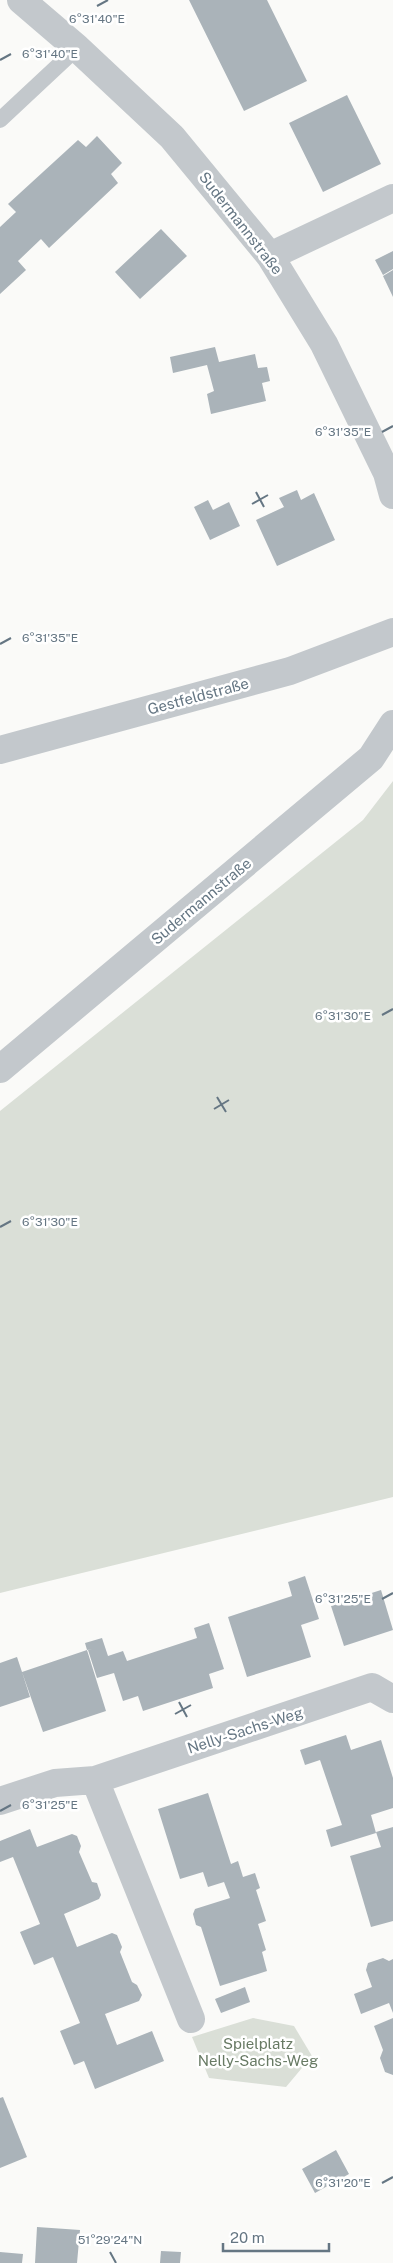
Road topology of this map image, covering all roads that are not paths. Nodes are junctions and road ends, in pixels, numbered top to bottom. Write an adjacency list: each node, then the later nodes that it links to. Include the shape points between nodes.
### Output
1 (33, 3): 2 (street, Sudermannstraße)
2 (77, 48): 3 (lane); 5 (street, Sudermannstraße, via 172,137)
3 (0, 120)
4 (393, 198): 5 (street)
5 (270, 256): 6 (street, Sudermannstraße, via 324,344 387,473)
6 (393, 496)
7 (393, 632): 9 (street, Gestfeldstraße, via 290,671)
8 (393, 724): 10 (street, Sudermannstraße, via 372,758)
9 (0, 750)
10 (0, 1069)
11 (393, 1699): 12 (street, Nelly-Sachs-Weg, via 372,1687)
12 (95, 1780): 13 (street, Nelly-Sachs-Weg, via 55,1783); 14 (street)
13 (0, 1801)
14 (191, 2018)

